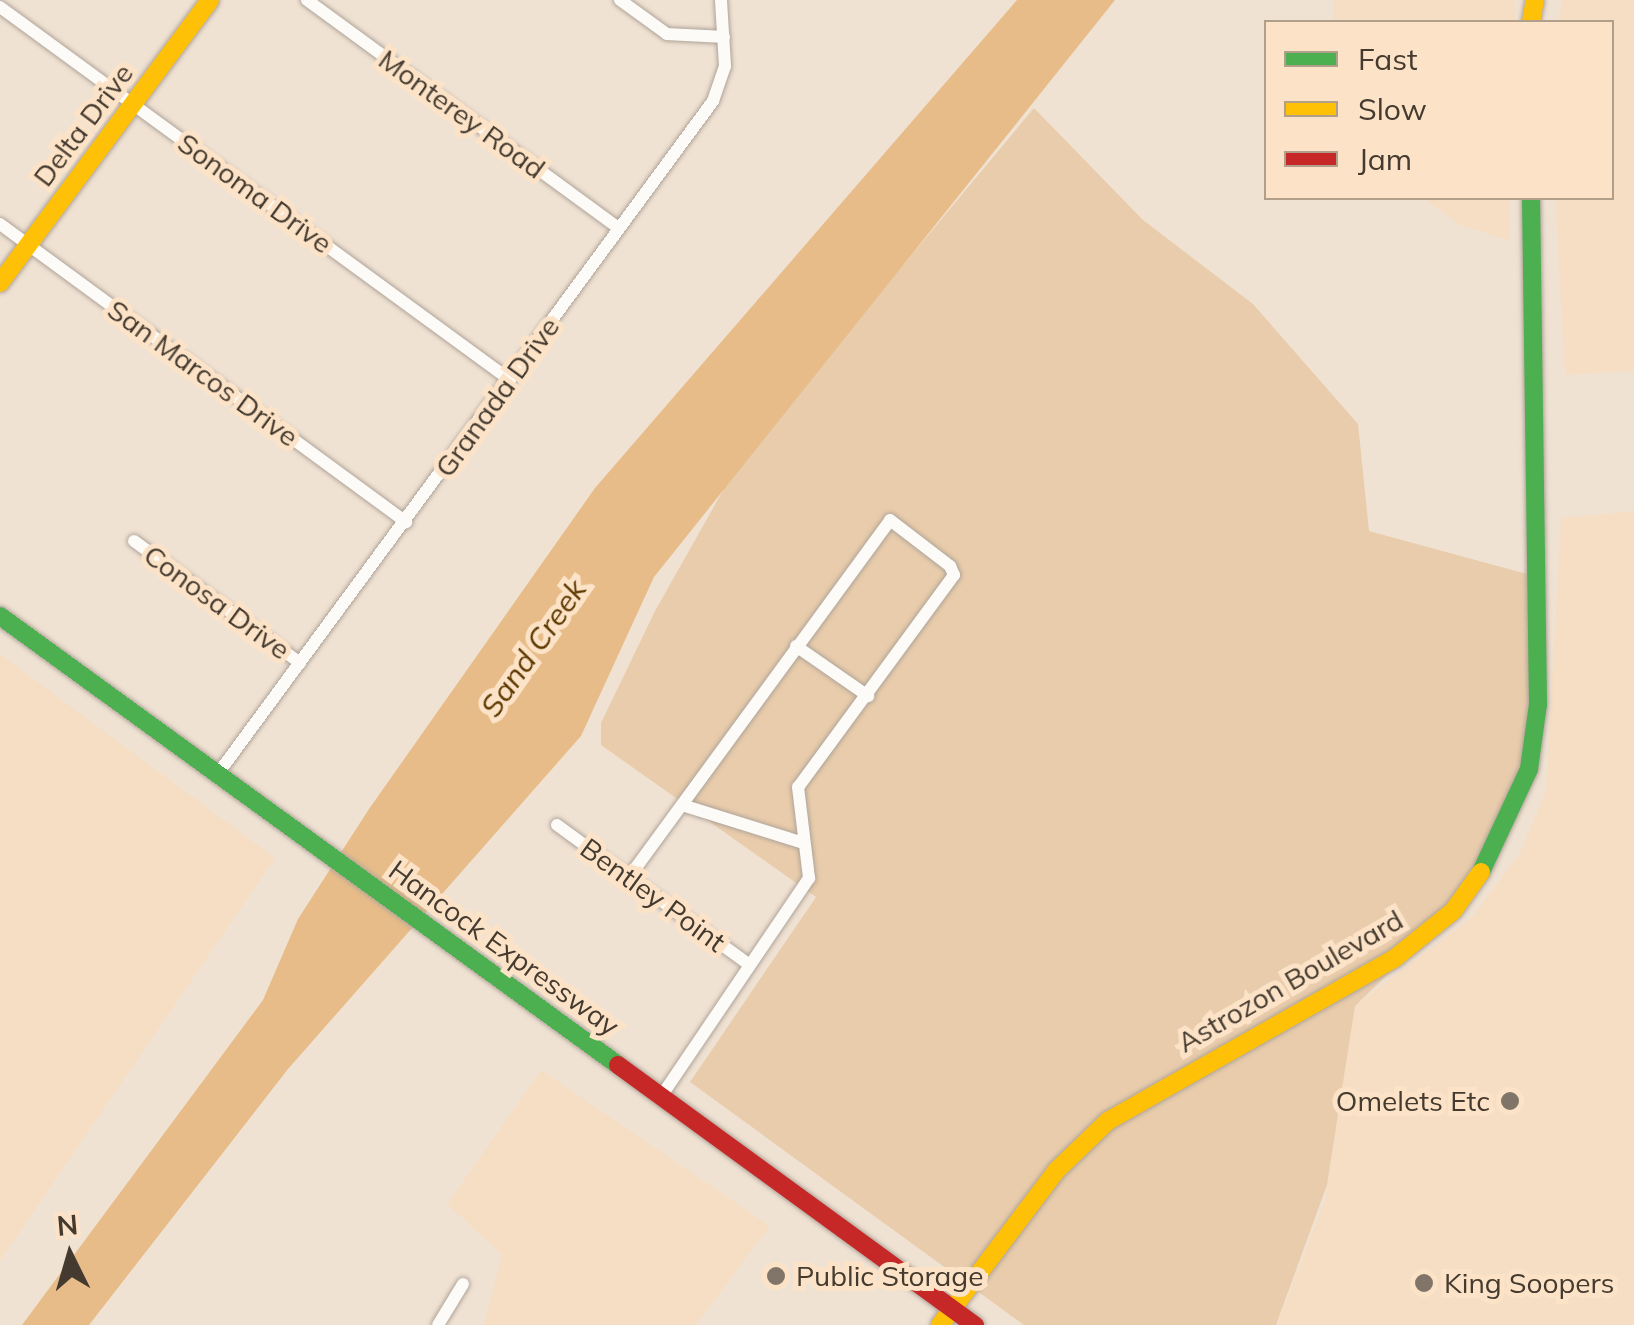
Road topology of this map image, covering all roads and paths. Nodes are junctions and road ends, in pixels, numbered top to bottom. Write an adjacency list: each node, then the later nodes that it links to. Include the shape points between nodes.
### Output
1 (210, 0): 7 (main road, Delta Drive)
2 (306, 0): 10 (street, Monterey Road)
3 (620, 0): 6 (street, via 667,34)
4 (720, 0): 6 (street, Granada Drive)
5 (0, 7): 7 (street, Sonoma Drive)
6 (724, 37): 10 (street, Granada Drive, via 722,86)
7 (132, 104): 11 (main road, Delta Drive); 13 (street, Sonoma Drive)
8 (1531, 200): 28 (main road, Astrozon Boulevard, via 1538,704 1525,783 1498,848 1453,911 1395,958 1108,1122 1057,1170)
9 (0, 224): 11 (street, San Marcos Drive)
10 (618, 228): 13 (street, Granada Drive)
11 (28, 245): 12 (main road, Delta Drive); 14 (street, San Marcos Drive)
12 (0, 283)
13 (510, 380): 14 (street, Granada Drive)
14 (406, 522): 18 (street, Granada Drive)
15 (134, 541): 18 (street, Conosa Drive)
16 (0, 616): 20 (main road, Hancock Expressway)
17 (796, 646): 19 (street); 19 (street, Bentley Point, via 890,520 954,575); 21 (street)
18 (300, 664): 20 (street, Granada Drive)
19 (868, 696): 23 (street, Bentley Point, via 798,788)
20 (217, 776): 26 (main road, Hancock Expressway)
21 (682, 805): 23 (street); 24 (street)
22 (557, 825): 24 (street, Bentley Point)
23 (800, 842): 25 (street, Bentley Point, via 809,878)
24 (629, 877): 25 (street, Bentley Point)
25 (750, 964): 26 (street, Bentley Point)
26 (661, 1097): 28 (main road, Hancock Expressway)
27 (463, 1284): 29 (street)
28 (952, 1308): 30 (main road, Astrozon Boulevard); 31 (main road, Hancock Expressway)
29 (438, 1325)
30 (940, 1325)
31 (975, 1325)

